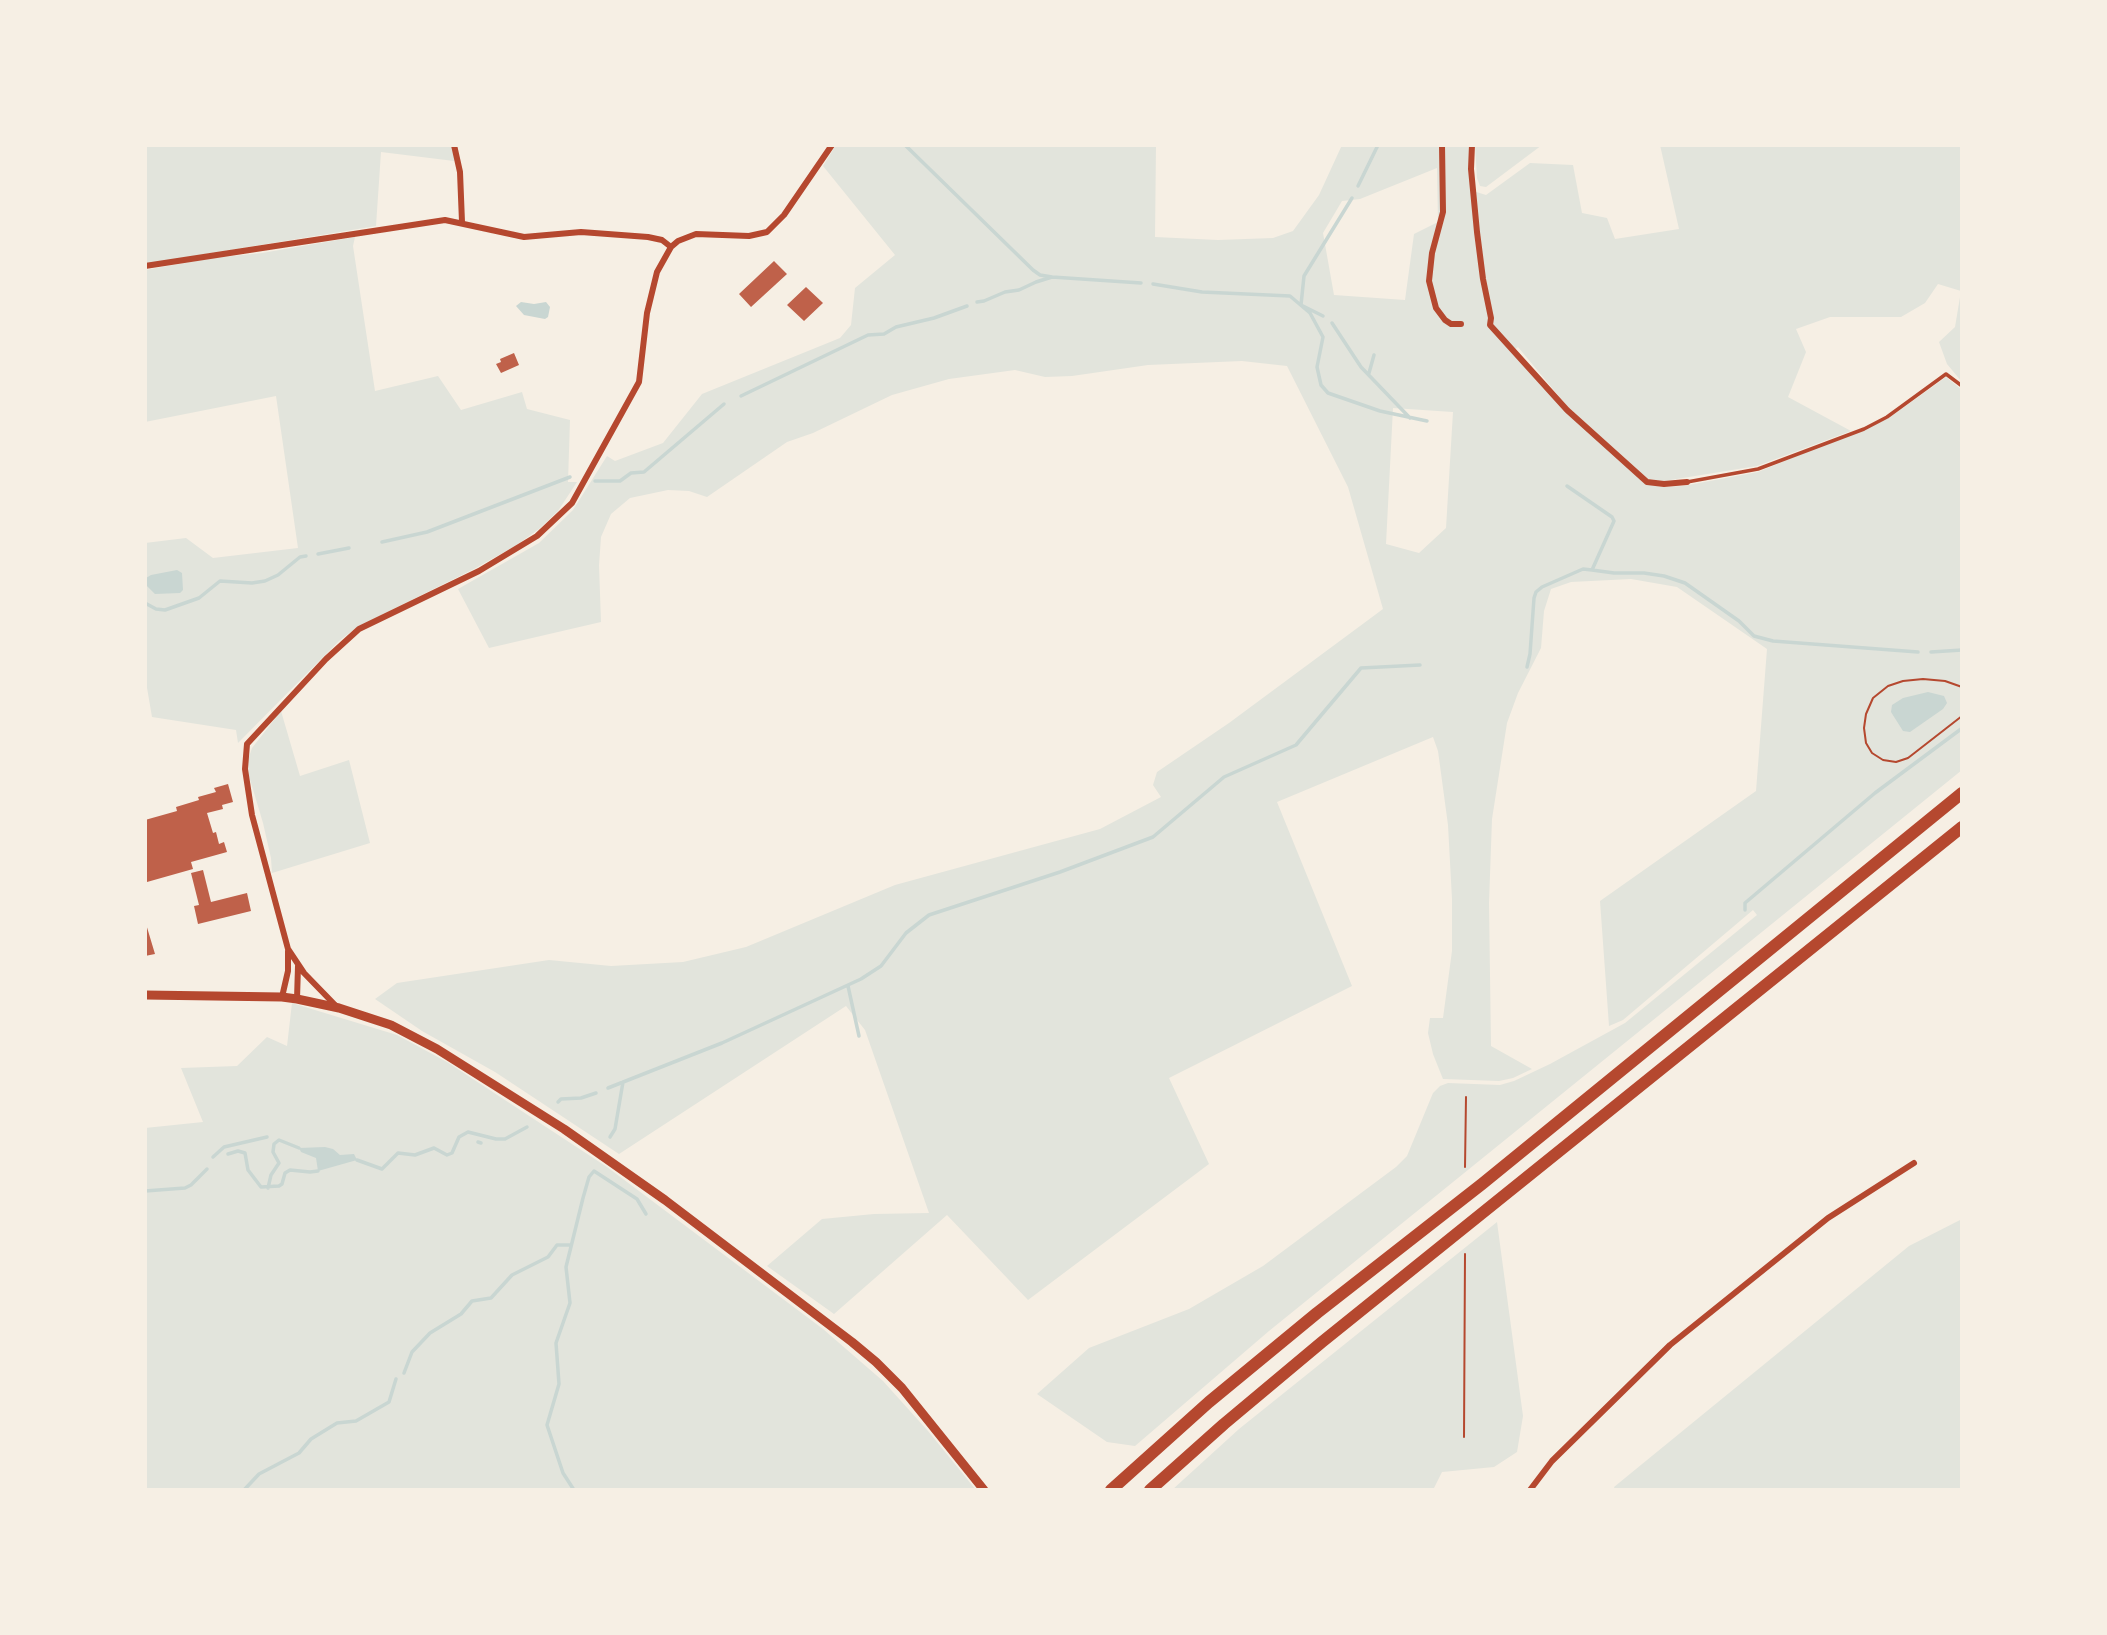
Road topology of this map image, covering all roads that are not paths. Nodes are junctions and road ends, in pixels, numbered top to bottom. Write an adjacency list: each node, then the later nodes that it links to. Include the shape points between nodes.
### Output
1 (454, 145): 5 (street)
2 (832, 145): 6 (street, via 767,232 696,234)
3 (1442, 145): 8 (street, via 1443,212 1429,281 1436,308 1451,324)
4 (1472, 145): 10 (street)
5 (462, 222): 6 (street, via 524,237 582,232 648,237); 7 (street, via 445,220)
6 (671, 247): 15 (street, via 657,272 639,382 572,503 537,536 479,571 359,629 247,744 251,815)
7 (145, 266)
8 (1461, 324)
9 (1480, 324): 10 (street)
10 (1490, 325): 12 (street, via 1567,410 1647,482)
11 (1962, 386): 12 (lane, via 1946,374 1864,429 1758,469)
12 (1688, 482)
13 (1962, 793): 23 (highway, via 1209,1402)
14 (1962, 827): 24 (highway, via 1253,1399)
15 (288, 949): 16 (street); 18 (street)
16 (298, 965): 19 (street); 20 (street)
17 (145, 995): 18 (main road)
18 (282, 996): 19 (main road)
19 (297, 999): 20 (main road)
20 (339, 1008): 22 (main road, via 391,1025 437,1049 665,1200 876,1362)
21 (1914, 1163): 25 (street, via 1828,1219 1670,1345 1552,1461)
22 (984, 1490)
23 (1111, 1490)
24 (1150, 1490)
25 (1530, 1490)

